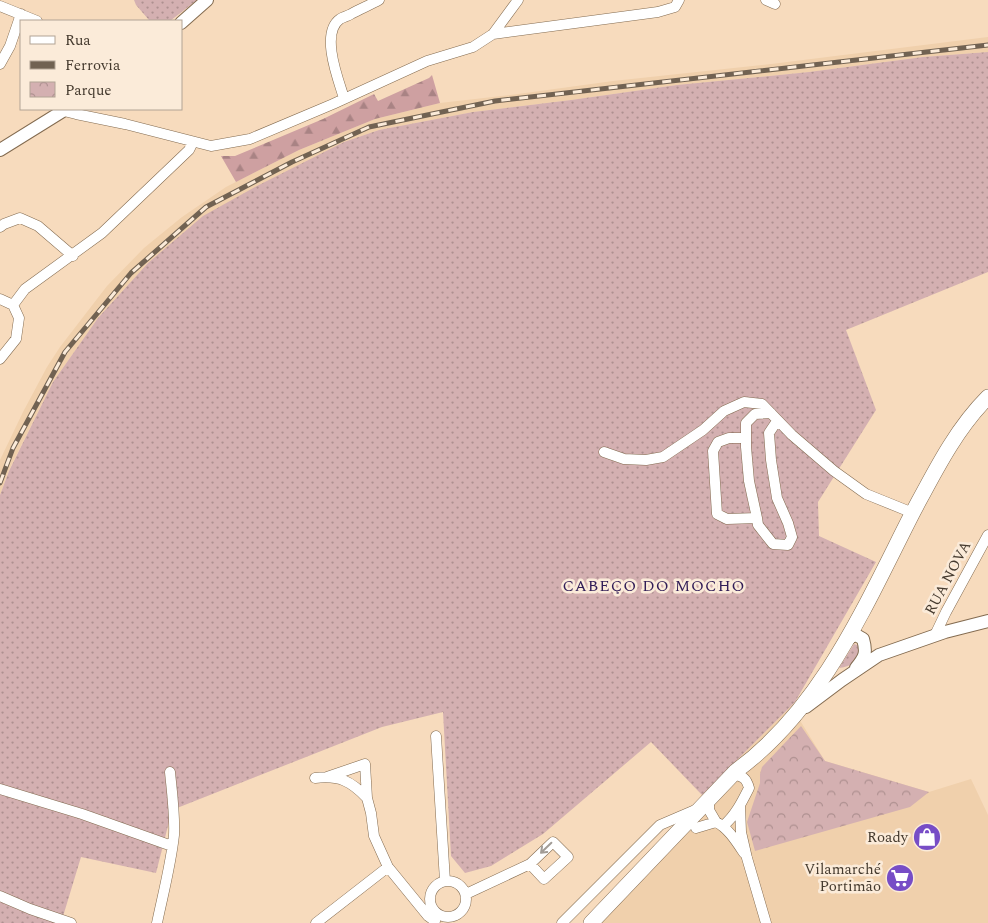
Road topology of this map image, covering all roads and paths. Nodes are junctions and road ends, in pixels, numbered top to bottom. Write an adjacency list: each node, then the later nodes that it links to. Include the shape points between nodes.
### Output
1 (207, 0): 8 (street)
2 (380, 0): 11 (street, via 334,25 331,40 335,71)
3 (518, 0): 9 (street)
4 (679, 0): 9 (street, via 674,7 658,12)
5 (0, 6): 6 (street)
6 (21, 14): 7 (street); 10 (street)
7 (36, 20)
8 (182, 22)
9 (493, 34): 11 (street, via 473,46 427,61)
10 (0, 64)
11 (344, 98): 13 (street, via 250,139 211,146)
12 (65, 110): 13 (street); 14 (street)
13 (194, 142): 16 (street, via 102,233)
14 (0, 150)
15 (0, 227): 16 (street, via 20,218 38,226)
16 (73, 256): 18 (street, via 25,289)
17 (0, 299): 18 (street)
18 (13, 305): 19 (street, via 19,318 16,339)
19 (0, 359)
20 (988, 397): 24 (main road, via 943,457)
21 (774, 417): 22 (street, via 755,414 746,423); 23 (street, via 762,404 744,402 724,411 703,430 663,456 646,460 624,459); 24 (street, via 834,471 866,494); 25 (street, via 770,433 771,460 777,498 792,538 788,545 773,544)
22 (746, 438): 25 (street, via 749,481); 25 (street, via 718,442 712,452 717,514 727,519)
23 (604, 452)
24 (913, 512): 27 (main road)
25 (757, 518)
26 (988, 535): 29 (street, RUA NOVA)
27 (861, 612): 30 (street, via 859,630); 31 (main road)
28 (988, 621): 29 (street)
29 (935, 635): 32 (street)
30 (863, 639): 31 (street, via 856,635); 32 (street, via 878,649); 34 (street, via 865,653)
31 (844, 643): 33 (main road)
32 (900, 647): 34 (street, via 879,655)
33 (833, 662): 34 (street, via 836,673); 35 (main road)
34 (852, 673): 35 (street)
35 (796, 714): 38 (main road)
36 (436, 736): 49 (street)
37 (170, 772): 45 (street, via 174,820)
38 (738, 776): 43 (street, via 747,782 749,788); 44 (main road)
39 (327, 777): 40 (street); 42 (street, via 342,779); 42 (street, via 365,764)
40 (315, 778)
41 (0, 789): 45 (street)
42 (367, 798): 48 (street, via 374,836)
43 (740, 806): 44 (street, via 730,820); 46 (street)
44 (712, 814): 46 (street); 58 (street, via 660,825); 59 (main road); 60 (main road, via 627,893)
45 (172, 846): 55 (street)
46 (747, 858): 61 (street)
47 (530, 864): 50 (street)
48 (388, 867): 52 (street); 56 (street)
49 (445, 881): 50 (street, via 456,882); 52 (street, via 431,892)
50 (466, 894): 53 (street, via 463,910)
51 (0, 896): 54 (street)
52 (433, 916): 53 (street); 57 (street)
53 (450, 920)
54 (71, 923)
55 (157, 923)
56 (316, 923)
57 (419, 923)
58 (562, 923)
59 (591, 923)
60 (600, 923)
61 (766, 923)

